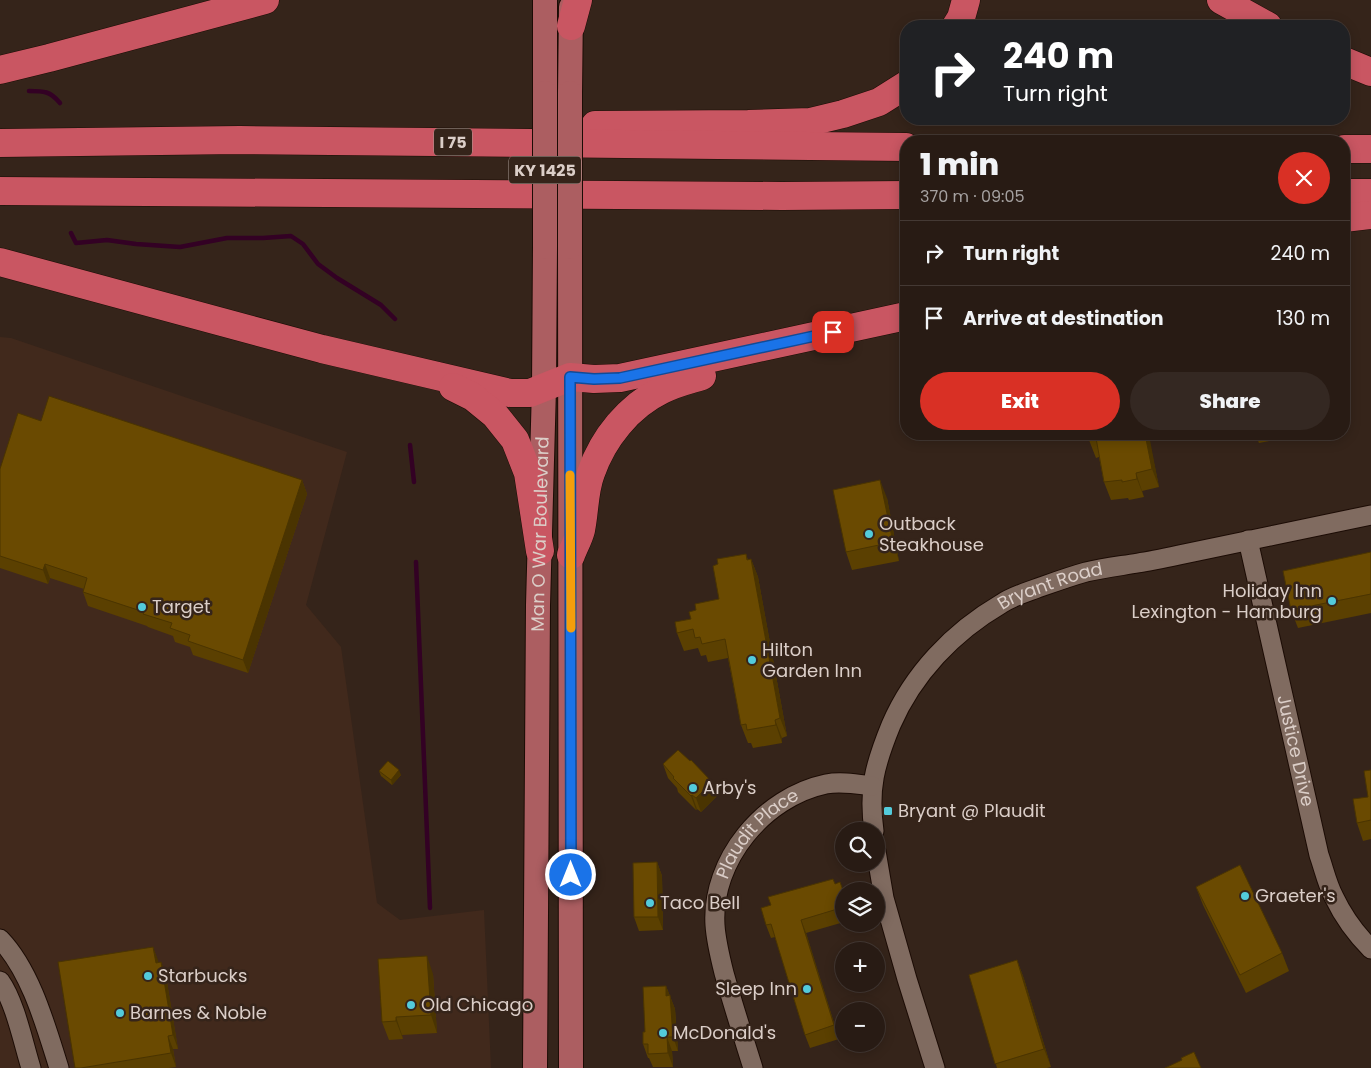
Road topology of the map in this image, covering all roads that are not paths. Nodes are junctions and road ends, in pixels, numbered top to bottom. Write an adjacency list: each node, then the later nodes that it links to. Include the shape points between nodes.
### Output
1 (265, 0): 10 (highway)
2 (545, 0): 29 (main road, Man O War Boulevard / KY 1425, bridge)
3 (578, 0): 6 (highway)
4 (966, 0): 7 (highway)
5 (1221, 0): 8 (highway)
6 (571, 13): 28 (main road, Man O War Boulevard / KY 1425, bridge)
7 (960, 20)
8 (1257, 20)
9 (1350, 63): 11 (highway)
10 (0, 70)
11 (1371, 72)
12 (900, 90): 13 (highway, via 879,102 810,122 436,126)
13 (240, 140): 14 (highway, I 75); 15 (highway, I 75)
14 (0, 142)
15 (900, 147)
16 (1350, 149): 17 (highway)
17 (1371, 150)
18 (0, 191): 21 (highway)
19 (1350, 193): 20 (highway)
20 (1371, 193)
21 (900, 195)
22 (1371, 215): 23 (highway)
23 (1350, 217)
24 (0, 262): 27 (highway)
25 (900, 317): 28 (highway, via 620,378)
26 (900, 318): 33 (highway, via 686,381 643,402 613,432 590,473 581,530)
27 (400, 367): 29 (highway, via 510,393 530,393); 32 (highway, via 466,394 505,426 515,440 528,473)
28 (570, 377): 29 (highway); 33 (main road, Man O War Boulevard / KY 1425)
29 (544, 388): 32 (main road, Man O War Boulevard / KY 1425)
30 (1371, 515): 31 (street, Bryant Road)
31 (1248, 540): 34 (street, Bryant Road, via 1086,572 1002,603 949,642 908,692 883,744); 38 (street, Justice Drive, via 1319,856 1343,914)
32 (540, 551): 42 (main road, Man O War Boulevard / KY 1425)
33 (571, 555): 43 (main road, Man O War Boulevard / KY 1425)
34 (872, 786): 35 (street, Bryant Road); 44 (street, Plaudit Place, via 828,784 811,788 779,805 749,831 723,874 715,924 719,952)
35 (872, 822)
36 (880, 872): 45 (street, via 884,898)
37 (0, 939): 41 (street, via 26,978)
38 (1371, 949)
39 (0, 981): 40 (street, via 11,1001)
40 (31, 1068)
41 (59, 1068)
42 (536, 1068)
43 (571, 1068)
44 (753, 1068)
45 (935, 1068)

